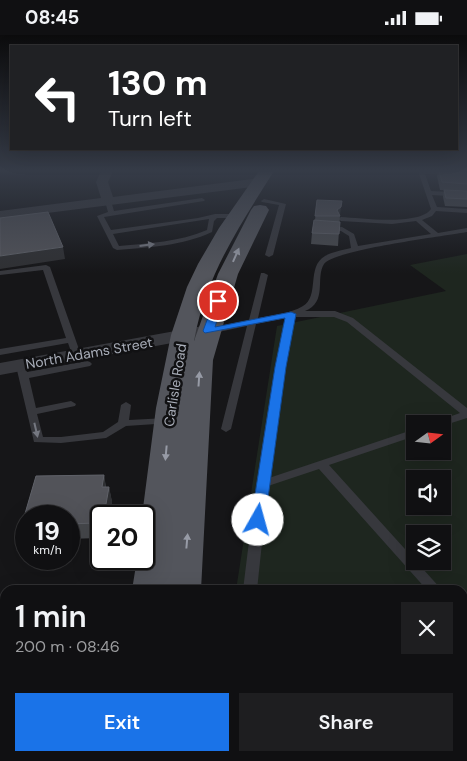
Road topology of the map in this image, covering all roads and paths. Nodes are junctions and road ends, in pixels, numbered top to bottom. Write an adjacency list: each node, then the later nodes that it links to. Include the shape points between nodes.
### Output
1 (126, 205): 7 (street)
2 (206, 205): 9 (lane)
3 (245, 205): 12 (main road, Carlisle Road)
4 (262, 205): 25 (main road, Carlisle Road, one-way to 4)
5 (283, 205): 20 (lane)
6 (433, 205): 8 (lane)
7 (110, 207): 11 (street); 17 (lane, via 100,216)
8 (434, 209): 10 (lane); 14 (lane, via 430,215)
9 (211, 211): 12 (lane); 17 (lane, via 198,220); 17 (lane, one-way to 9, via 117,248 182,240 210,231)
10 (467, 211)
11 (0, 215)
12 (237, 216): 25 (main road, Carlisle Road, via 207,264 194,296)
13 (341, 219): 14 (lane, via 392,222)
14 (417, 219): 18 (lane)
15 (316, 228): 19 (lane, via 342,229 352,235)
16 (467, 230): 18 (lane)
17 (109, 231)
18 (436, 235): 19 (lane)
19 (356, 249): 23 (lane, via 328,257 320,264 314,300 306,309)
20 (269, 255)
21 (0, 273): 27 (lane, via 46,267)
22 (264, 275): 24 (lane)
23 (291, 314): 24 (lane); 33 (lane, via 335,314 350,320); 40 (lane)
24 (254, 322): 25 (lane); 37 (lane)
25 (195, 333): 27 (street, North Adams Street); 35 (main road, Carlisle Road, via 174,377); 44 (main road, Carlisle Road, one-way to 25, via 200,360)
26 (0, 352): 27 (lane)
27 (74, 357): 29 (street, North Adams Street)
28 (0, 369): 29 (street, North Adams Street)
29 (22, 371): 32 (lane)
30 (70, 404): 32 (lane)
31 (126, 405): 36 (lane)
32 (32, 412): 36 (lane, one-way to 36, via 38,440 46,441 106,435)
33 (467, 413): 34 (lane)
34 (451, 419)
35 (168, 421): 36 (lane); 41 (main road, Carlisle Road, one-way to 41)
36 (123, 423)
37 (226, 429)
38 (406, 435): 39 (lane)
39 (321, 464): 40 (lane); 46 (lane)
40 (262, 484): 45 (lane)
41 (156, 543): 42 (main road); 43 (main road, Carlisle Road)
42 (140, 585)
43 (152, 585)
44 (182, 585)
45 (251, 585)
46 (430, 585)

